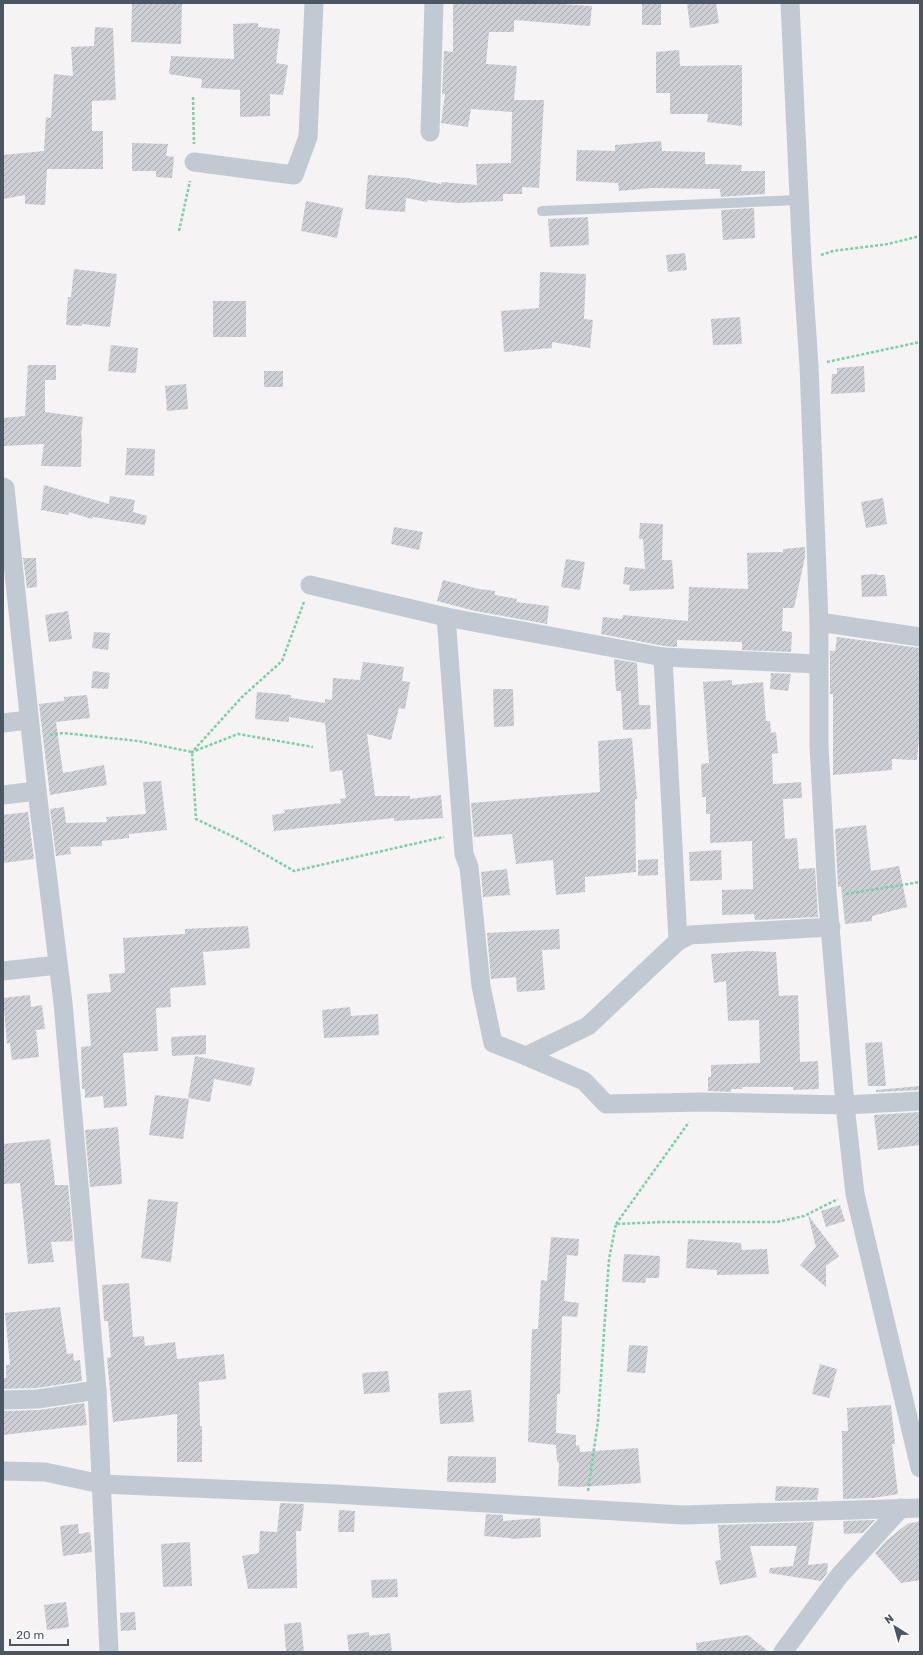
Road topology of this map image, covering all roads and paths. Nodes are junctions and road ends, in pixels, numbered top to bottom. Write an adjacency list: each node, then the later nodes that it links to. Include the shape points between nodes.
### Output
1 (314, 3): 5 (street, via 308,138 294,175)
2 (434, 3): 4 (street)
3 (790, 3): 6 (street)
4 (430, 132)
5 (194, 162)
6 (799, 200): 7 (lane); 9 (street)
7 (542, 211)
8 (920, 236): 9 (path, via 888,244 833,251)
9 (802, 261): 11 (street)
10 (920, 342): 11 (path)
11 (809, 366): 15 (street)
12 (3, 488): 20 (street)
13 (310, 586): 14 (street); 22 (path, via 282,661 242,698)
14 (446, 617): 17 (street); 25 (street)
15 (819, 622): 16 (street); 18 (street)
16 (920, 637)
17 (663, 657): 18 (street); 29 (street)
18 (818, 664): 27 (street, via 819,746)
19 (3, 723): 20 (street)
20 (30, 729): 22 (path, via 138,741); 23 (street)
21 (313, 747): 22 (path, via 238,734)
22 (192, 752): 25 (path, via 196,820 238,839 294,871)
23 (36, 791): 24 (street); 30 (street)
24 (3, 795)
25 (462, 833): 32 (street, via 464,854 469,867 481,986 493,1043)
26 (920, 882): 27 (path)
27 (828, 897): 28 (street)
28 (831, 927): 29 (street, via 690,935); 35 (street)
29 (678, 941): 32 (street, via 588,1026)
30 (58, 965): 31 (street); 38 (street)
31 (3, 971)
32 (526, 1056): 34 (street, via 584,1081 606,1104)
33 (920, 1101): 35 (street)
34 (703, 1102): 35 (street); 37 (path)
35 (845, 1106): 36 (street)
36 (855, 1194): 37 (path, via 846,1195 804,1216 777,1222); 40 (street)
37 (616, 1224): 45 (path, via 609,1258 598,1421)
38 (97, 1390): 39 (street, via 38,1399); 42 (street)
39 (3, 1400)
40 (920, 1468)
41 (3, 1471): 42 (street, via 45,1472)
42 (101, 1484): 45 (street, via 343,1494); 46 (street)
43 (901, 1508): 44 (street); 45 (street, via 682,1515); 47 (street, via 839,1576)
44 (920, 1508)
45 (585, 1509)
46 (109, 1652)
47 (782, 1652)

